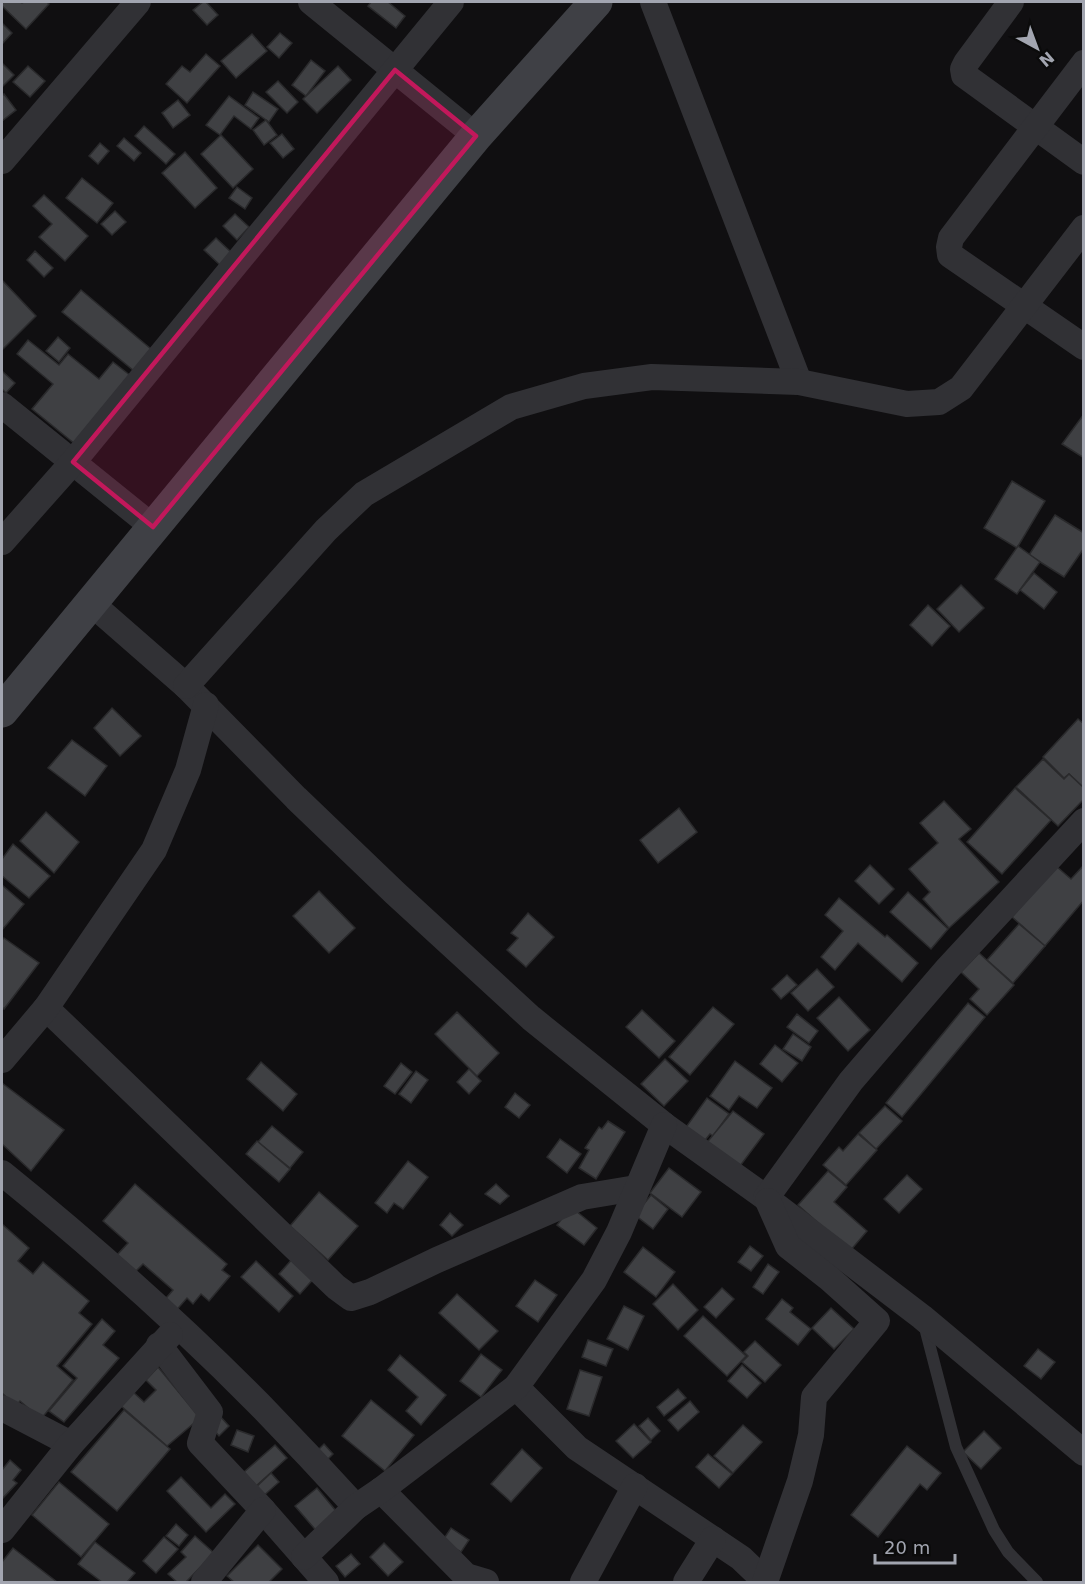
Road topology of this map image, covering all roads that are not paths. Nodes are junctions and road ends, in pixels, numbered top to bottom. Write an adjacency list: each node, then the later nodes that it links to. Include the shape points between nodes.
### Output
1 (138, 2): 11 (street)
2 (311, 2): 8 (street)
3 (451, 2): 8 (street)
4 (596, 2): 10 (street)
5 (653, 2): 16 (street)
6 (1000, 5): 9 (street, via 966,63 964,75)
7 (1083, 63): 9 (street)
8 (395, 70): 10 (street); 18 (street)
9 (1034, 127): 12 (street); 14 (street, via 951,238 949,247 950,255)
10 (476, 136): 19 (street)
11 (2, 161)
12 (1083, 162)
13 (1083, 228): 14 (street)
14 (1023, 306): 15 (street); 16 (street, via 962,388 939,402 907,404)
15 (1083, 347)
16 (798, 382): 22 (street, via 652,377 584,386 511,407 364,494 326,530)
17 (2, 405): 18 (street)
18 (74, 462): 19 (street); 20 (street)
19 (153, 527): 21 (street)
20 (2, 542)
21 (91, 603): 22 (street); 24 (street)
22 (186, 686): 23 (street)
23 (206, 705): 26 (street, via 188,770 154,850); 28 (street, via 296,798 531,1018)
24 (2, 711)
25 (1083, 821): 31 (street, via 851,1081)
26 (46, 1008): 27 (street); 30 (street, via 351,1299 582,1197)
27 (2, 1060)
28 (664, 1125): 30 (street); 31 (street)
29 (2, 1173): 33 (street)
30 (636, 1188): 35 (street, via 594,1280)
31 (766, 1198): 32 (street); 51 (street, via 788,1246 877,1321 814,1397 811,1435 800,1481)
32 (922, 1317): 38 (street); 52 (lane, via 956,1447 994,1530 1008,1552)
33 (178, 1326): 34 (street); 41 (street)
34 (159, 1345): 37 (street); 42 (street, via 210,1412 200,1443)
35 (516, 1387): 39 (street, via 578,1448); 40 (street)
36 (2, 1408): 37 (street)
37 (71, 1444): 43 (street)
38 (1083, 1453)
39 (636, 1486): 44 (street); 49 (street)
40 (381, 1490): 41 (street); 46 (street)
41 (356, 1506): 45 (street)
42 (263, 1510): 45 (street); 47 (street)
43 (2, 1530)
44 (713, 1539): 50 (street); 51 (street, via 741,1558)
45 (304, 1557): 48 (street)
46 (471, 1580)
47 (204, 1582)
48 (326, 1582)
49 (583, 1582)
50 (686, 1582)
51 (765, 1582)
52 (1037, 1582)

